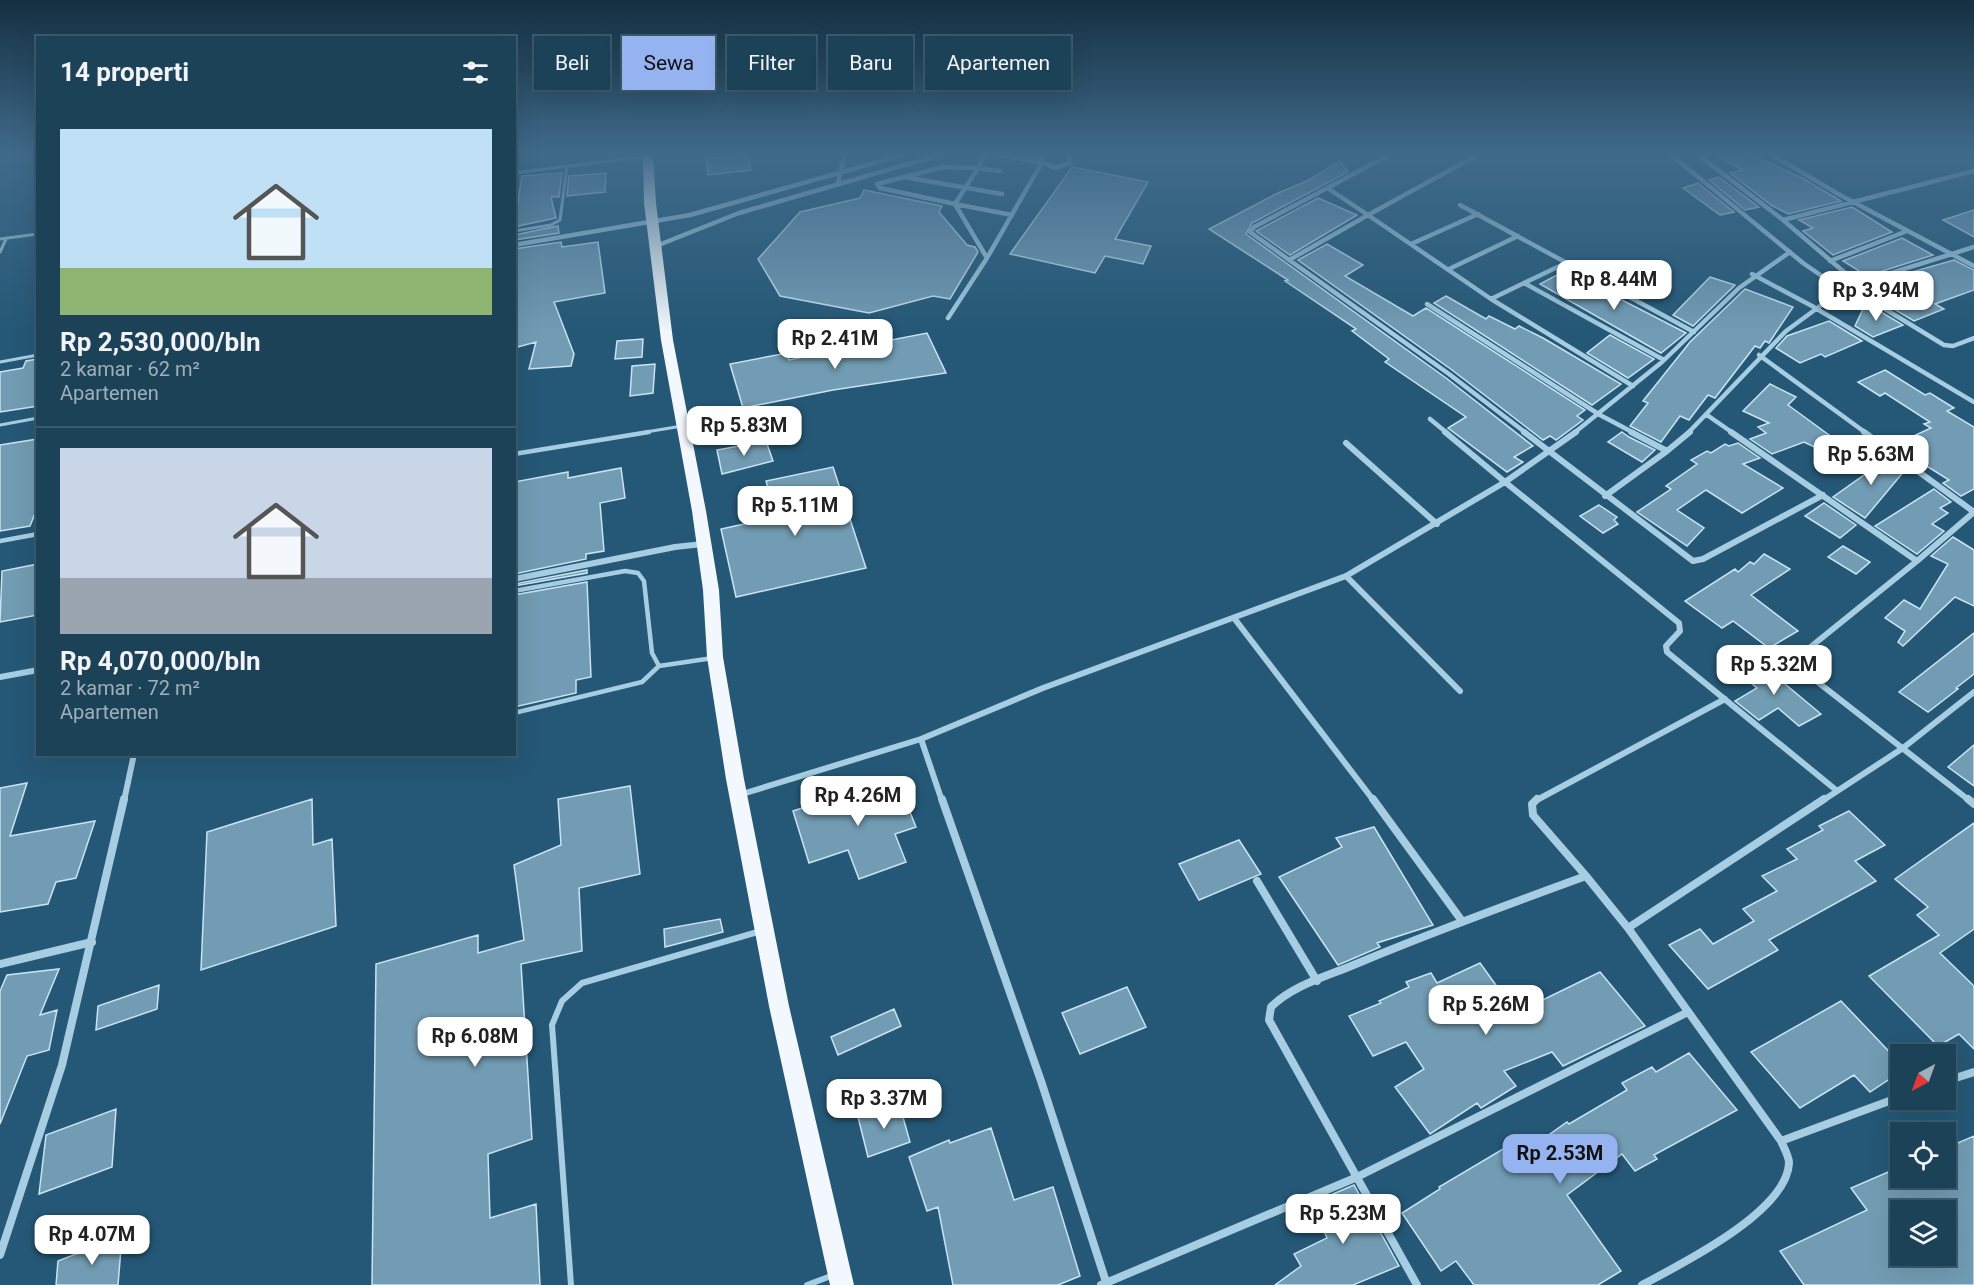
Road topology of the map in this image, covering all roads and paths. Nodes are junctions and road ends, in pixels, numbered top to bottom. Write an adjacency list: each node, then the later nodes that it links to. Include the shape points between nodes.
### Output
1 (561, 213): 19 (lane, via 560,220 550,225)
2 (651, 213): 18 (highway)
3 (692, 213): 18 (street)
4 (739, 213): 27 (street)
5 (960, 213): 32 (street)
6 (1001, 213): 15 (street)
7 (1281, 213): 33 (street, via 1250,232)
8 (1365, 213): 16 (street)
9 (1372, 213): 16 (street)
10 (1742, 213): 30 (street)
11 (1774, 213): 17 (street)
12 (1809, 213): 17 (street)
13 (1874, 213): 20 (street)
14 (1478, 214): 22 (street); 26 (street)
15 (1012, 215): 32 (street)
16 (1368, 215): 26 (street); 33 (street)
17 (1783, 220): 34 (street)
18 (652, 222): 25 (street); 27 (highway)
19 (516, 231)
20 (1907, 231): 31 (street); 34 (street)
21 (36, 234): 24 (lane)
22 (1518, 236): 35 (street); 37 (street)
23 (0, 239): 24 (lane)
24 (6, 239): 29 (lane)
25 (516, 244)
26 (1411, 244): 37 (street)
27 (656, 246): 60 (highway, via 667,340)
28 (1974, 247): 31 (street)
29 (0, 252)
30 (1790, 252): 38 (street); 42 (street)
31 (1951, 254): 36 (street); 40 (street)
32 (987, 258): 46 (street)
33 (1291, 259): 62 (street)
34 (1830, 261): 40 (street)
35 (1566, 263): 39 (street); 47 (street)
36 (1974, 266)
37 (1449, 269): 43 (street)
38 (1752, 274): 45 (street); 47 (street)
39 (1524, 283): 43 (street); 51 (street)
40 (1857, 283): 41 (street)
41 (1849, 287): 42 (street); 48 (street, via 1944,345 1953,346)
42 (1842, 290): 45 (street)
43 (1491, 299): 53 (street)
44 (1427, 304): 55 (street)
45 (1812, 306): 50 (street); 54 (street)
46 (948, 318)
47 (1694, 332): 51 (street)
48 (1974, 338)
49 (36, 355): 52 (lane)
50 (1759, 355): 56 (street); 68 (street)
51 (1664, 360): 53 (street)
52 (0, 362)
53 (1634, 386): 55 (street)
54 (1974, 402)
55 (1600, 415): 62 (street); 63 (street)
56 (1707, 415): 63 (street); 66 (street)
57 (36, 418): 59 (lane)
58 (1430, 419): 65 (street)
59 (0, 425)
60 (684, 425): 64 (lane); 72 (highway)
61 (1346, 443): 69 (street)
62 (1549, 451): 65 (street); 67 (street)
63 (1667, 451): 67 (street)
64 (516, 454)
65 (1505, 482): 69 (street); 84 (street, via 1679,623 1680,631 1665,649)
66 (1822, 495): 67 (street, via 1697,561); 73 (street)
67 (1605, 496)
68 (1974, 512): 73 (street)
69 (1437, 524): 74 (street)
70 (36, 534): 71 (lane)
71 (0, 542)
72 (704, 544): 75 (street); 78 (highway)
73 (1917, 561): 87 (street, via 1792,662)
74 (1346, 576): 77 (street); 82 (street)
75 (516, 579)
76 (516, 591): 79 (lane, via 625,571 638,573 644,581 652,653)
77 (1234, 618): 86 (street, via 1043,688); 94 (street)
78 (715, 657): 79 (lane); 90 (highway)
79 (659, 666): 85 (lane, via 642,682)
80 (36, 670): 81 (street)
81 (0, 677)
82 (1460, 691)
83 (1974, 692): 87 (street)
84 (1725, 699): 89 (street); 92 (street, via 1532,804 1533,815)
85 (516, 713)
86 (921, 739): 90 (street); 108 (street, via 1041,1081)
87 (1903, 748): 89 (street); 91 (street)
88 (134, 756): 97 (street)
89 (1836, 790): 95 (street)
90 (738, 795): 96 (highway)
91 (1974, 804)
92 (1586, 876): 94 (street); 95 (street)
93 (1257, 882): 99 (street)
94 (1462, 921): 99 (street)
95 (1628, 928): 100 (street)
96 (764, 930): 107 (highway); 109 (lane, via 582,983 555,1010 552,1025)
97 (92, 942): 98 (street); 106 (street, via 62,1065)
98 (0, 964)
99 (1317, 981): 105 (street, via 1274,1004 1269,1020)
100 (1688, 1012): 104 (street); 105 (street)
101 (1974, 1072): 102 (street)
102 (1956, 1078)
103 (1890, 1101): 104 (street)
104 (1781, 1141): 112 (street, via 1789,1162 1780,1191 1764,1209 1717,1242)
105 (1355, 1178): 108 (street); 111 (street)
106 (0, 1255)
107 (841, 1279): 110 (lane)
108 (1104, 1283)
109 (571, 1285)
110 (807, 1285)
111 (1417, 1285)
112 (1642, 1285)

